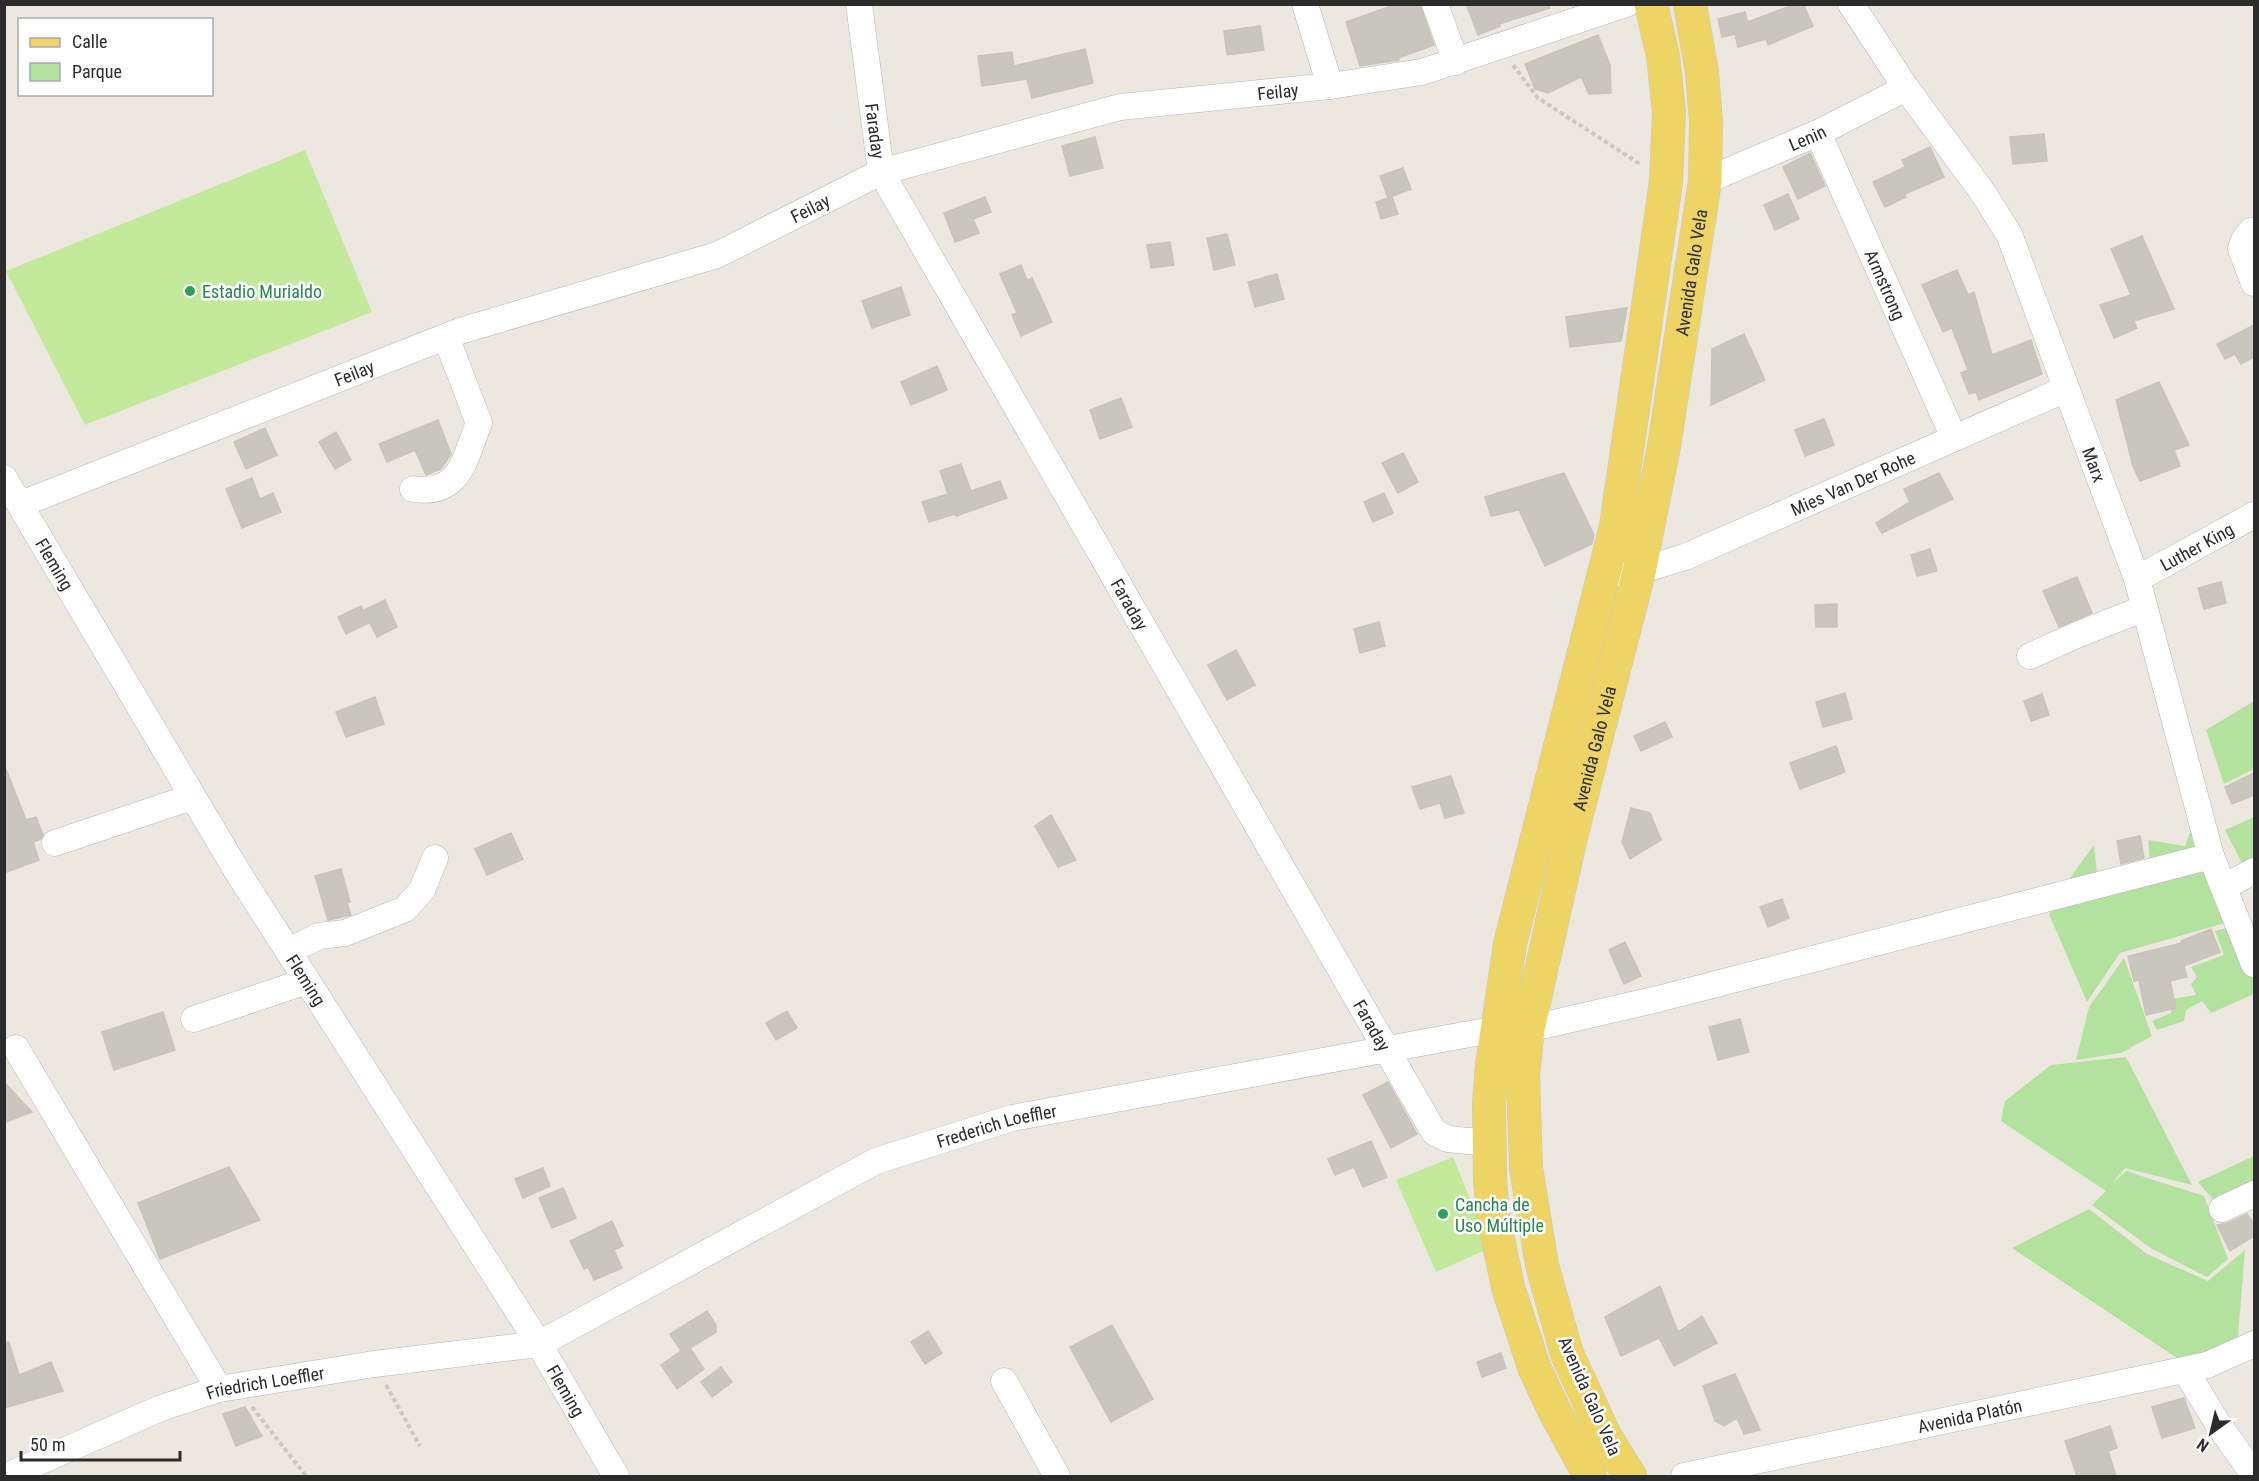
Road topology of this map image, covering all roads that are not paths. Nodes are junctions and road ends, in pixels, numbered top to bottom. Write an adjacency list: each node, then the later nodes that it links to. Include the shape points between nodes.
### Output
1 (859, 4): 12 (street, Faraday)
2 (1305, 4): 9 (street)
3 (1435, 4): 8 (street)
4 (1626, 4): 8 (street, Feilay)
5 (1651, 4): 25 (main road, Avenida Galo Vela, via 1663,56 1669,112 1666,182 1616,526)
6 (1690, 4): 13 (main road, Avenida Galo Vela, via 1703,82)
7 (1851, 4): 10 (street, Marx)
8 (1456, 62): 9 (street, Feilay, via 1422,72)
9 (1330, 86): 12 (street, Feilay, via 1120,107)
10 (1906, 88): 11 (street, Lenin); 17 (street, Marx, via 2009,234)
11 (1818, 133): 13 (street, Lenin); 18 (street, Armstrong)
12 (881, 172): 16 (street, Feilay, via 717,255); 40 (street, Faraday)
13 (1705, 181): 23 (main road, Avenida Galo Vela, via 1664,446)
14 (2254, 231): 15 (street, via 2241,249)
15 (2254, 283)
16 (446, 337): 20 (street, via 479,423 456,477 445,487); 21 (street, Feilay)
17 (2067, 389): 18 (street, Mies Van Der Rohe); 24 (street, Marx)
18 (1954, 438): 23 (street, Mies Van Der Rohe, via 1684,557)
19 (4, 478): 21 (street, Fleming)
20 (412, 489)
21 (21, 504): 28 (street, Fleming)
22 (2254, 515): 24 (street, Luther King)
23 (1639, 572): 25 (street, Mies Van Der Rohe); 38 (main road, Avenida Galo Vela, via 1573,830)
24 (2137, 579): 26 (street, Marx)
25 (1602, 580): 38 (main road, Avenida Galo Vela, via 1510,944)
26 (2145, 608): 27 (street); 30 (street, Marx)
27 (2030, 656)
28 (192, 797): 29 (street); 34 (street, Fleming)
29 (55, 843)
30 (2211, 856): 33 (street, Marx); 38 (street, Frederich Loeffler, via 1658,999)
31 (435, 858): 34 (street, via 422,890 405,909 345,933 319,936)
32 (2254, 871): 33 (street)
33 (2224, 887): 35 (street, Marx)
34 (289, 951): 36 (street, Fleming)
35 (2254, 964)
36 (307, 981): 37 (street); 44 (street, Fleming)
37 (194, 1019)
38 (1513, 1029): 40 (street, Frederich Loeffler); 41 (main road, Avenida Galo Vela, via 1492,1065); 54 (main road, Avenida Galo Vela, via 1523,1075 1526,1168 1542,1265 1567,1354 1605,1436)
39 (16, 1048): 48 (street)
40 (1387, 1050): 41 (street, Faraday, via 1434,1131 1448,1139); 44 (street, Frederich Loeffler, via 1012,1118 876,1161)
41 (1489, 1143): 53 (main road, Avenida Galo Vela, via 1493,1215 1518,1323 1554,1410)
42 (2254, 1194): 43 (street)
43 (2222, 1209)
44 (539, 1344): 48 (street, Friedrich Loeffler, via 374,1364); 51 (street, Fleming)
45 (2254, 1344): 46 (street, Avenida Platón, via 2207,1365)
46 (2185, 1370): 49 (street); 55 (street, Avenida Platón)
47 (1004, 1381): 52 (street)
48 (228, 1388): 50 (street, Friedrich Loeffler, via 161,1408)
49 (2249, 1468)
50 (6, 1475)
51 (616, 1476)
52 (1057, 1476)
53 (1590, 1476)
54 (1630, 1476)
55 (1684, 1476)

